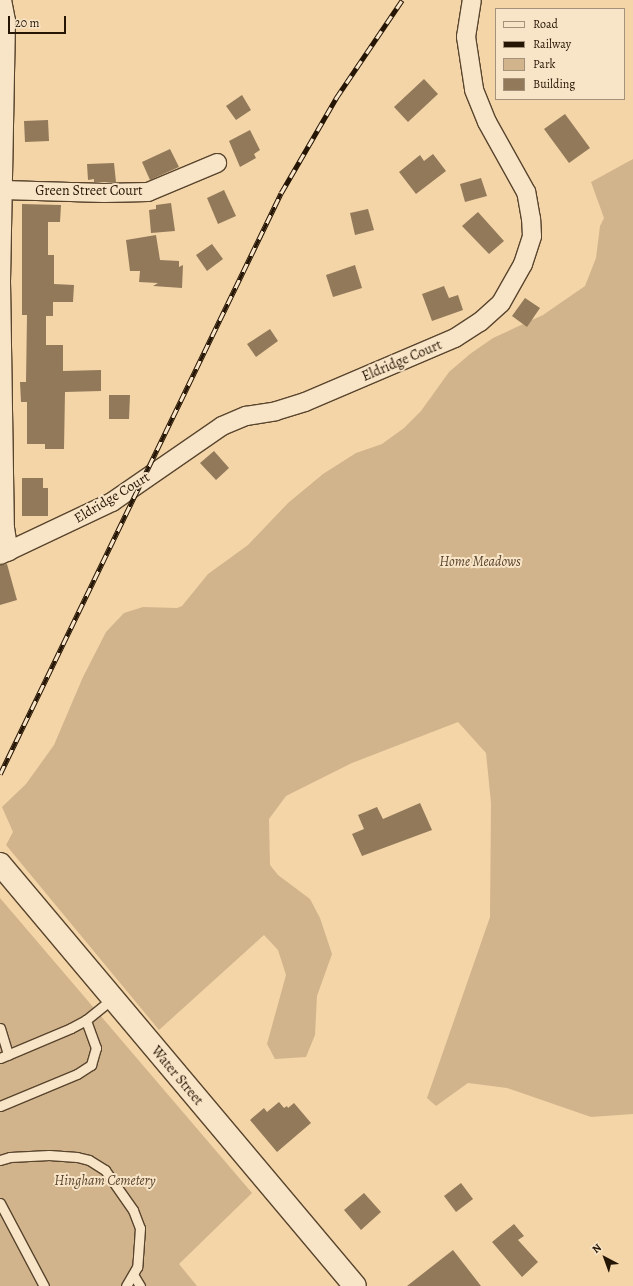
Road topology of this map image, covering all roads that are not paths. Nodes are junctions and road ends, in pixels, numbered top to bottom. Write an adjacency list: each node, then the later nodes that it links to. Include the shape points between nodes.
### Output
1 (2, 0): 4 (street, via 6,21)
2 (472, 0): 5 (street, Eldridge Court, via 466,37 474,89 487,122 526,192 531,219 532,236 523,264 501,303 480,322 455,338 305,402 280,410 246,416 222,426 112,502)
3 (217, 163): 4 (street, Green Street Court, via 155,190 141,193)
4 (3, 190): 5 (street)
5 (4, 554)
6 (0, 864): 7 (main road, Water Street)
7 (112, 998): 8 (lane); 18 (main road, Water Street)
8 (86, 1020): 10 (lane); 11 (lane, via 96,1048 91,1065 77,1074)
9 (0, 1028): 10 (lane)
10 (4, 1057)
11 (0, 1106)
12 (0, 1160): 14 (lane, via 49,1155 77,1157 89,1160 105,1170 130,1204 140,1228 139,1254)
13 (0, 1203): 15 (lane)
14 (134, 1276): 16 (lane); 17 (lane)
15 (44, 1286)
16 (126, 1286)
17 (140, 1286)
18 (355, 1286)

